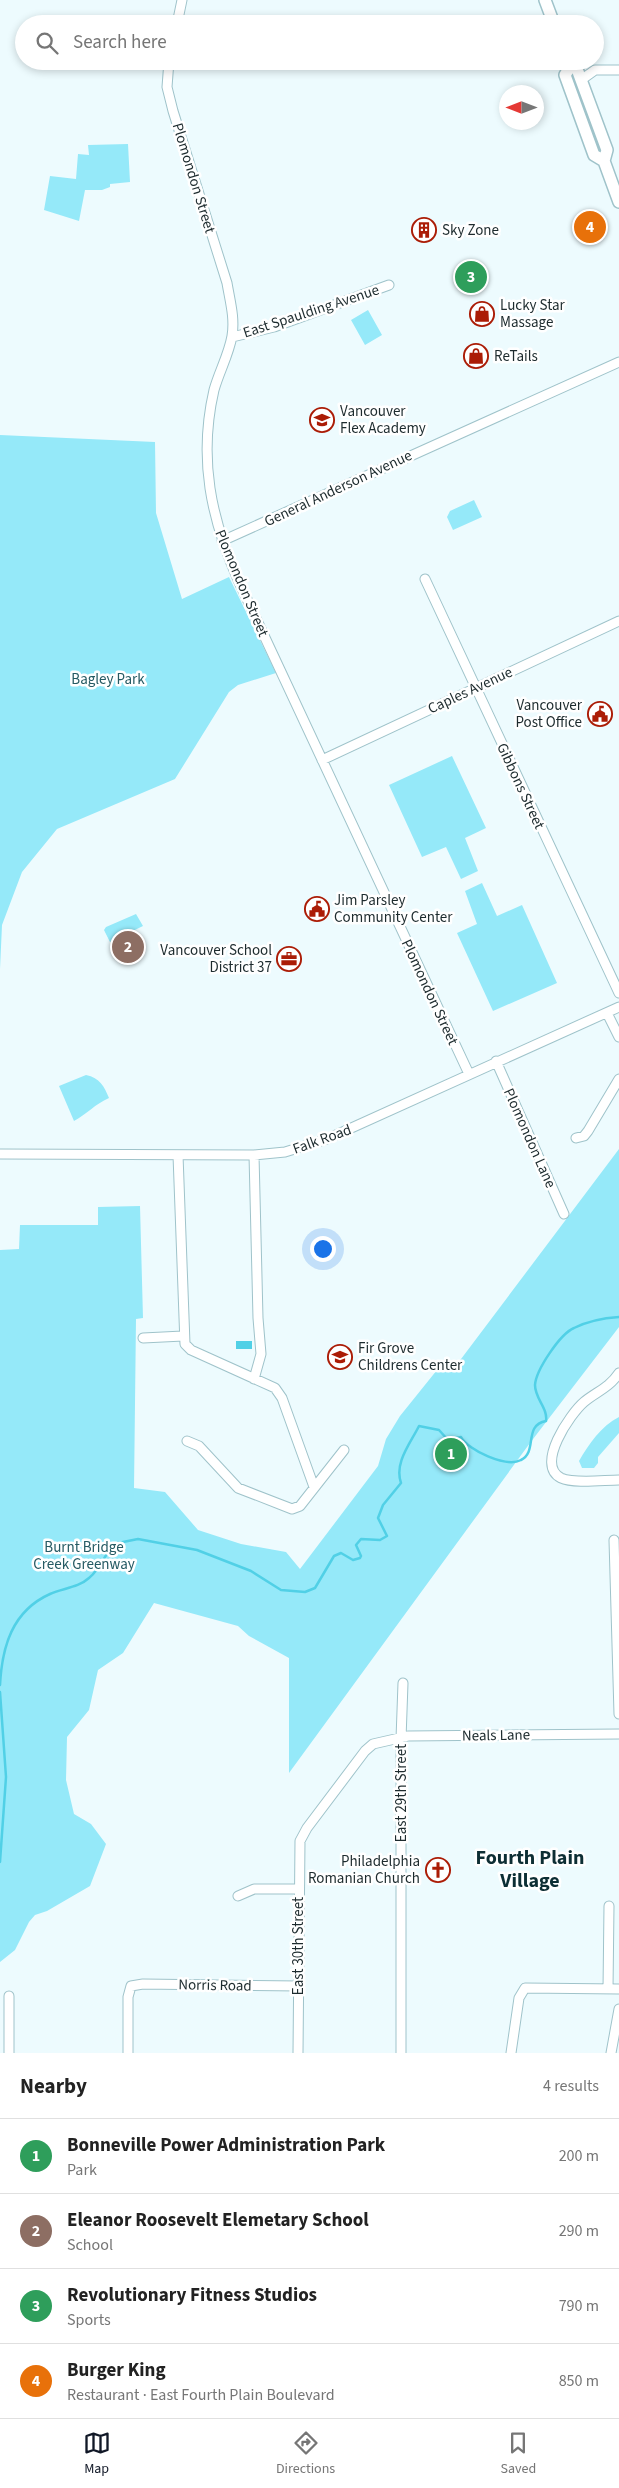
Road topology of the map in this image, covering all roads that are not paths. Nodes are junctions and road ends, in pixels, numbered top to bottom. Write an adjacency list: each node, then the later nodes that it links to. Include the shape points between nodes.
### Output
1 (182, 0): 3 (street)
2 (545, 0): 4 (main road)
3 (179, 15)
4 (551, 15)
5 (168, 70): 13 (street, Plomondon Street, via 169,95 233,311)
6 (567, 70): 10 (main road, via 566,75 594,155)
7 (577, 70): 9 (main road)
8 (619, 70): 9 (street, via 595,70)
9 (581, 80): 10 (main road, via 607,150)
10 (604, 161): 11 (main road)
11 (619, 202)
12 (389, 285): 13 (street, East Spaulding Avenue, via 274,326)
13 (232, 337): 15 (street, Plomondon Street, via 214,391 208,448 212,509)
14 (619, 362): 15 (street, General Anderson Avenue)
15 (222, 541): 19 (street, Plomondon Street)
16 (425, 579): 18 (street, Gibbons Street)
17 (619, 621): 18 (street, Caples Avenue)
18 (475, 688): 19 (street, Caples Avenue); 20 (street, Gibbons Street)
19 (322, 760): 25 (street, Plomondon Street)
20 (619, 993)
21 (619, 1007): 22 (street, Falk Road)
22 (607, 1013): 23 (street); 24 (street, Falk Road)
23 (619, 1037)
24 (496, 1061): 25 (street, Falk Road); 31 (street, Plomondon Lane)
25 (469, 1074): 30 (street, Falk Road, via 316,1144)
26 (619, 1079): 27 (street, via 588,1131)
27 (576, 1138)
28 (0, 1154): 29 (street, Falk Road)
29 (178, 1154): 30 (street, Falk Road); 32 (street)
30 (254, 1155): 35 (street, via 261,1354)
31 (564, 1214)
32 (183, 1336): 33 (street); 35 (street, via 191,1350)
33 (143, 1338)
34 (619, 1373): 38 (street, via 570,1418 556,1442 550,1463 561,1478)
35 (254, 1378): 39 (street, via 275,1388 282,1398)
36 (186, 1441): 39 (street, via 199,1446 238,1488 288,1508 300,1506)
37 (344, 1450): 39 (street)
38 (619, 1480)
39 (314, 1487)
40 (614, 1540): 42 (street)
41 (403, 1683): 44 (street, East 29th Street)
42 (619, 1714)
43 (619, 1734): 44 (street, Neals Lane, via 408,1736)
44 (401, 1739): 45 (street, Neals Lane); 57 (street, East 29th Street)
45 (373, 1744): 46 (street, East 30th Street, via 300,1841)
46 (298, 1889): 47 (street, via 254,1889); 49 (street, East 30th Street)
47 (238, 1896)
48 (609, 1906): 50 (street)
49 (299, 1986): 55 (street, Norris Road, via 131,1986 128,1997); 56 (street, East 30th Street)
50 (608, 1989): 51 (street); 58 (street, via 526,1988 518,1998)
51 (619, 1989)
52 (9, 1996): 54 (street)
53 (619, 2009): 59 (street)
54 (9, 2053)
55 (128, 2053)
56 (298, 2053)
57 (402, 2053)
58 (511, 2053)
59 (612, 2053)

